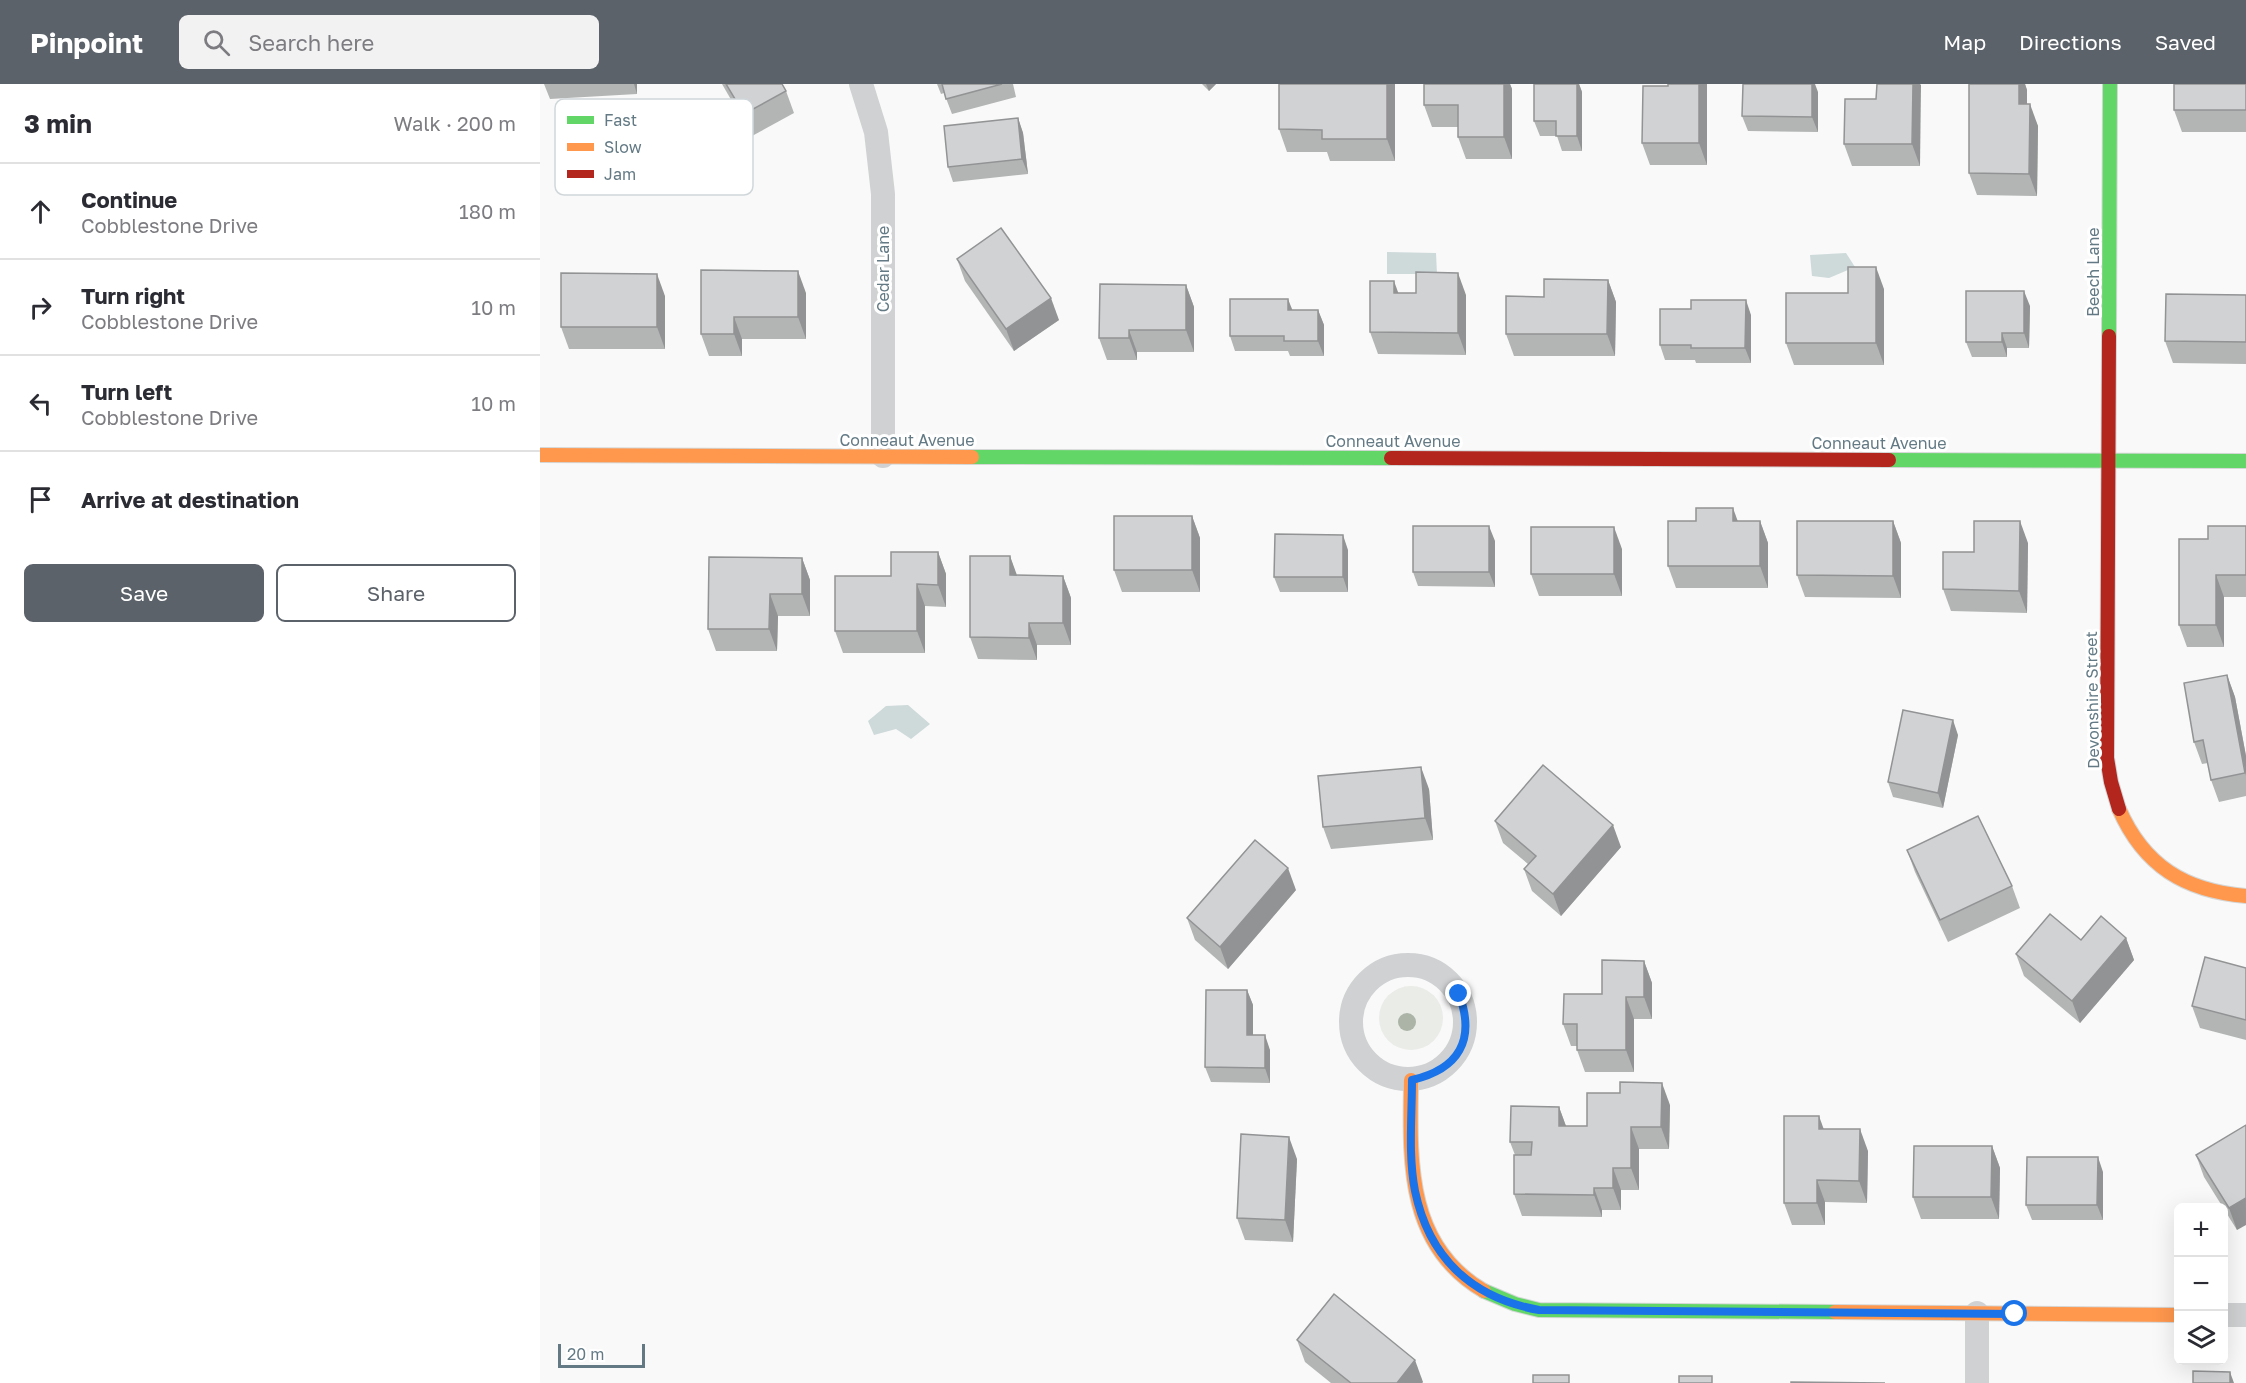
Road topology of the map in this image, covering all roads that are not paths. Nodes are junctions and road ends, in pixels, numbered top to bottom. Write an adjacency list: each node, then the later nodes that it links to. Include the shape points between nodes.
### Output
1 (861, 84): 4 (street, Cedar Lane, via 876,132 883,194)
2 (2110, 84): 5 (street, Beech Lane)
3 (540, 455): 4 (street, Conneaut Avenue)
4 (883, 456): 5 (street, Conneaut Avenue)
5 (2108, 461): 6 (street, Conneaut Avenue); 7 (street, Devonshire Street, via 2107,758 2116,804 2138,844 2173,875 2216,893)
6 (2246, 461)
7 (2246, 896)
8 (1412, 1080): 8 (street, via 1447,1065 1459,1050 1466,1032 1466,1012 1447,979 1430,969 1411,965 1392,967 1362,987 1351,1022 1362,1057 1393,1078); 9 (street, via 1412,1152 1420,1211 1441,1253 1456,1271 1493,1298 1539,1310)
9 (1977, 1313): 10 (street); 13 (street)
10 (2174, 1315)
11 (2228, 1315): 12 (street)
12 (2246, 1316)
13 (1977, 1383)

